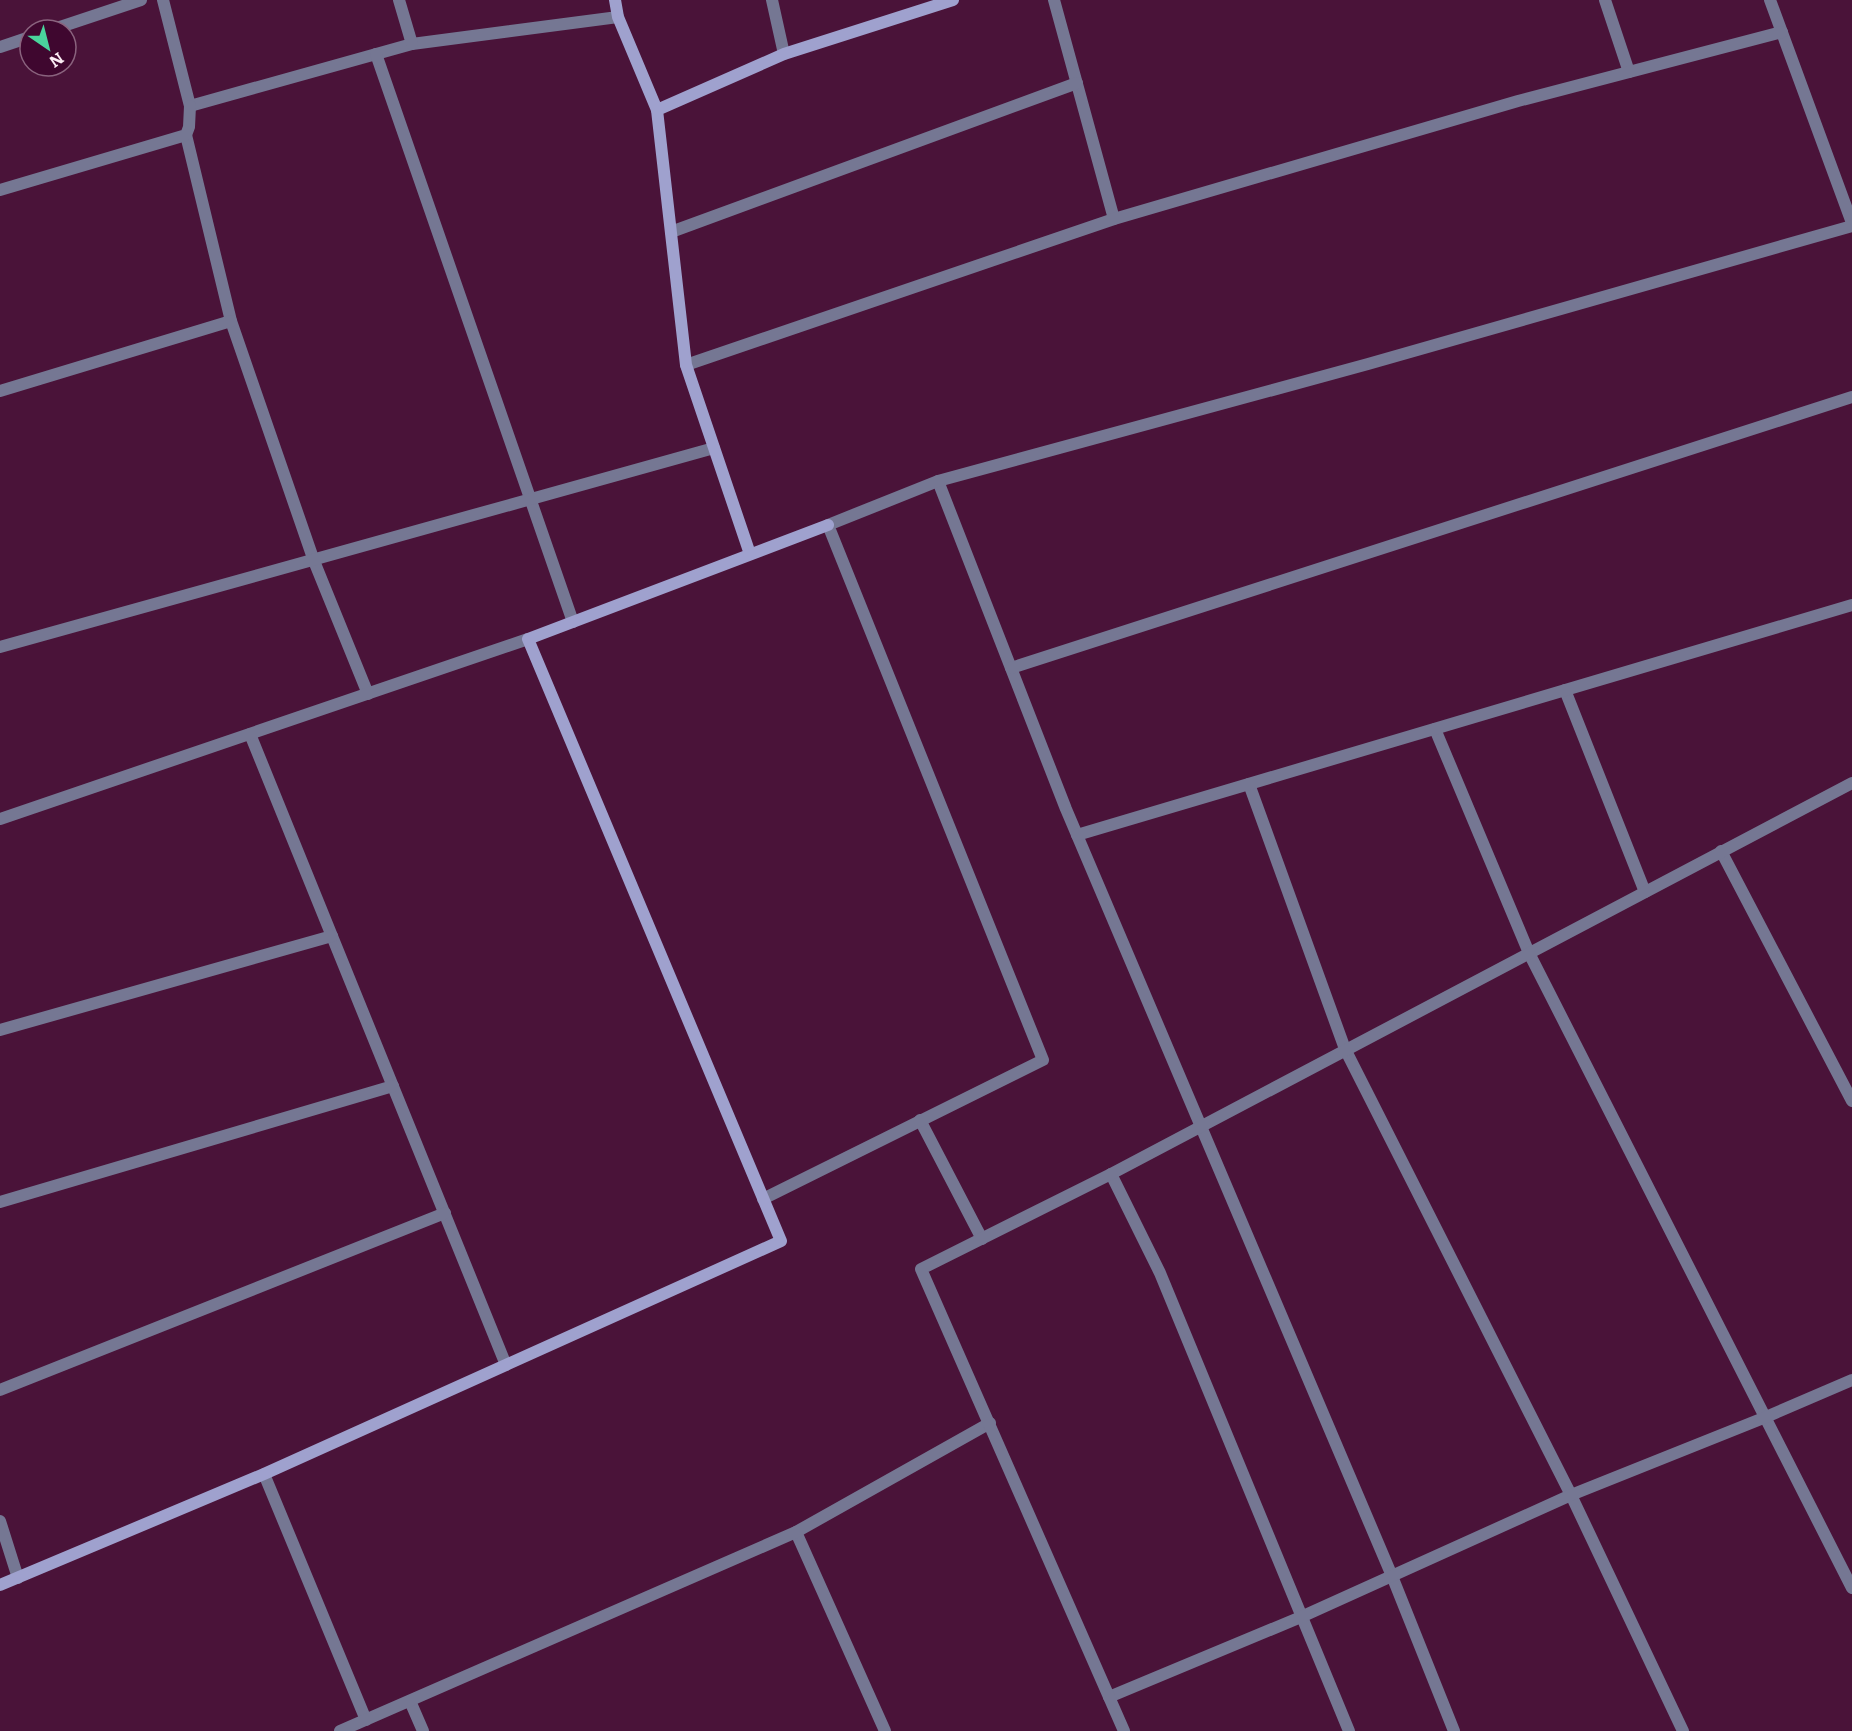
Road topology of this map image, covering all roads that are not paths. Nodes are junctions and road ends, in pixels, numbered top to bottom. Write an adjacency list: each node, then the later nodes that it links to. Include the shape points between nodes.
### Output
1 (141, 0): 12 (street)
2 (163, 0): 21 (street)
3 (399, 0): 15 (street)
4 (615, 0): 11 (main road)
5 (772, 0): 18 (street)
6 (953, 0): 10 (main road)
7 (1054, 0): 20 (street)
8 (1605, 0): 19 (street)
9 (1770, 0): 13 (street)
10 (922, 5): 18 (main road)
11 (618, 17): 15 (street); 22 (main road)
12 (78, 21)
13 (1782, 32): 19 (street); 26 (street)
14 (18, 41): 16 (street)
15 (412, 44): 17 (street)
16 (0, 47)
17 (376, 54): 21 (street); 34 (street)
18 (784, 54): 22 (main road)
19 (1629, 72): 25 (street, via 1518,100)
20 (1077, 83): 25 (street); 27 (street)
21 (190, 106): 23 (street)
22 (657, 110): 27 (main road)
23 (186, 135): 24 (street); 28 (street)
24 (0, 190)
25 (1114, 219): 29 (street)
26 (1852, 224): 33 (street, via 1368,364)
27 (671, 232): 29 (main road)
28 (231, 321): 30 (street); 37 (street)
29 (686, 365): 32 (main road)
30 (0, 391)
31 (1852, 397): 42 (street)
32 (714, 448): 34 (street); 36 (main road)
33 (938, 481): 35 (street); 42 (street)
34 (530, 500): 37 (street); 39 (street)
35 (828, 525): 36 (main road); 59 (street, via 1043,1060)
36 (750, 554): 39 (main road)
37 (314, 561): 41 (street); 44 (street)
38 (1852, 605): 43 (street)
39 (573, 622): 40 (main road)
40 (528, 639): 44 (street); 62 (main road)
41 (0, 648)
42 (1011, 668): 50 (street)
43 (1565, 690): 45 (street); 52 (street)
44 (368, 694): 46 (street)
45 (1435, 729): 48 (street); 54 (street)
46 (250, 734): 49 (street); 53 (street)
47 (1852, 783): 51 (street)
48 (1249, 784): 50 (street); 56 (street)
49 (0, 819)
50 (1077, 835): 60 (street)
51 (1721, 851): 52 (street); 58 (street)
52 (1645, 892): 54 (street)
53 (332, 936): 55 (street); 57 (street)
54 (1529, 953): 56 (street); 69 (street)
55 (0, 1030)
56 (1345, 1049): 60 (street); 72 (street)
57 (393, 1086): 63 (street); 64 (street)
58 (1852, 1101)
59 (920, 1120): 62 (street); 65 (street)
60 (1202, 1125): 61 (street); 75 (street)
61 (1111, 1174): 65 (street); 79 (street, via 1160,1274)
62 (763, 1199): 66 (main road, via 781,1241)
63 (0, 1202)
64 (445, 1213): 66 (street); 68 (street)
65 (982, 1239): 70 (street, via 921,1269)
66 (506, 1365): 71 (main road)
67 (1852, 1380): 69 (street)
68 (0, 1390)
69 (1766, 1417): 72 (street); 78 (street)
70 (990, 1423): 74 (street); 80 (street)
71 (264, 1474): 76 (main road); 82 (street)
72 (1571, 1494): 75 (street); 89 (street)
73 (0, 1521): 76 (street)
74 (796, 1532): 81 (street); 85 (street)
75 (1392, 1576): 79 (street); 88 (street)
76 (18, 1578): 77 (main road)
77 (0, 1585)
78 (1852, 1588)
79 (1301, 1617): 80 (street); 87 (street)
80 (1109, 1697): 86 (street)
81 (410, 1701): 82 (street); 84 (street)
82 (366, 1720): 83 (street)
83 (340, 1731)
84 (423, 1731)
85 (885, 1731)
86 (1124, 1731)
87 (1349, 1731)
88 (1454, 1731)
89 (1683, 1731)

